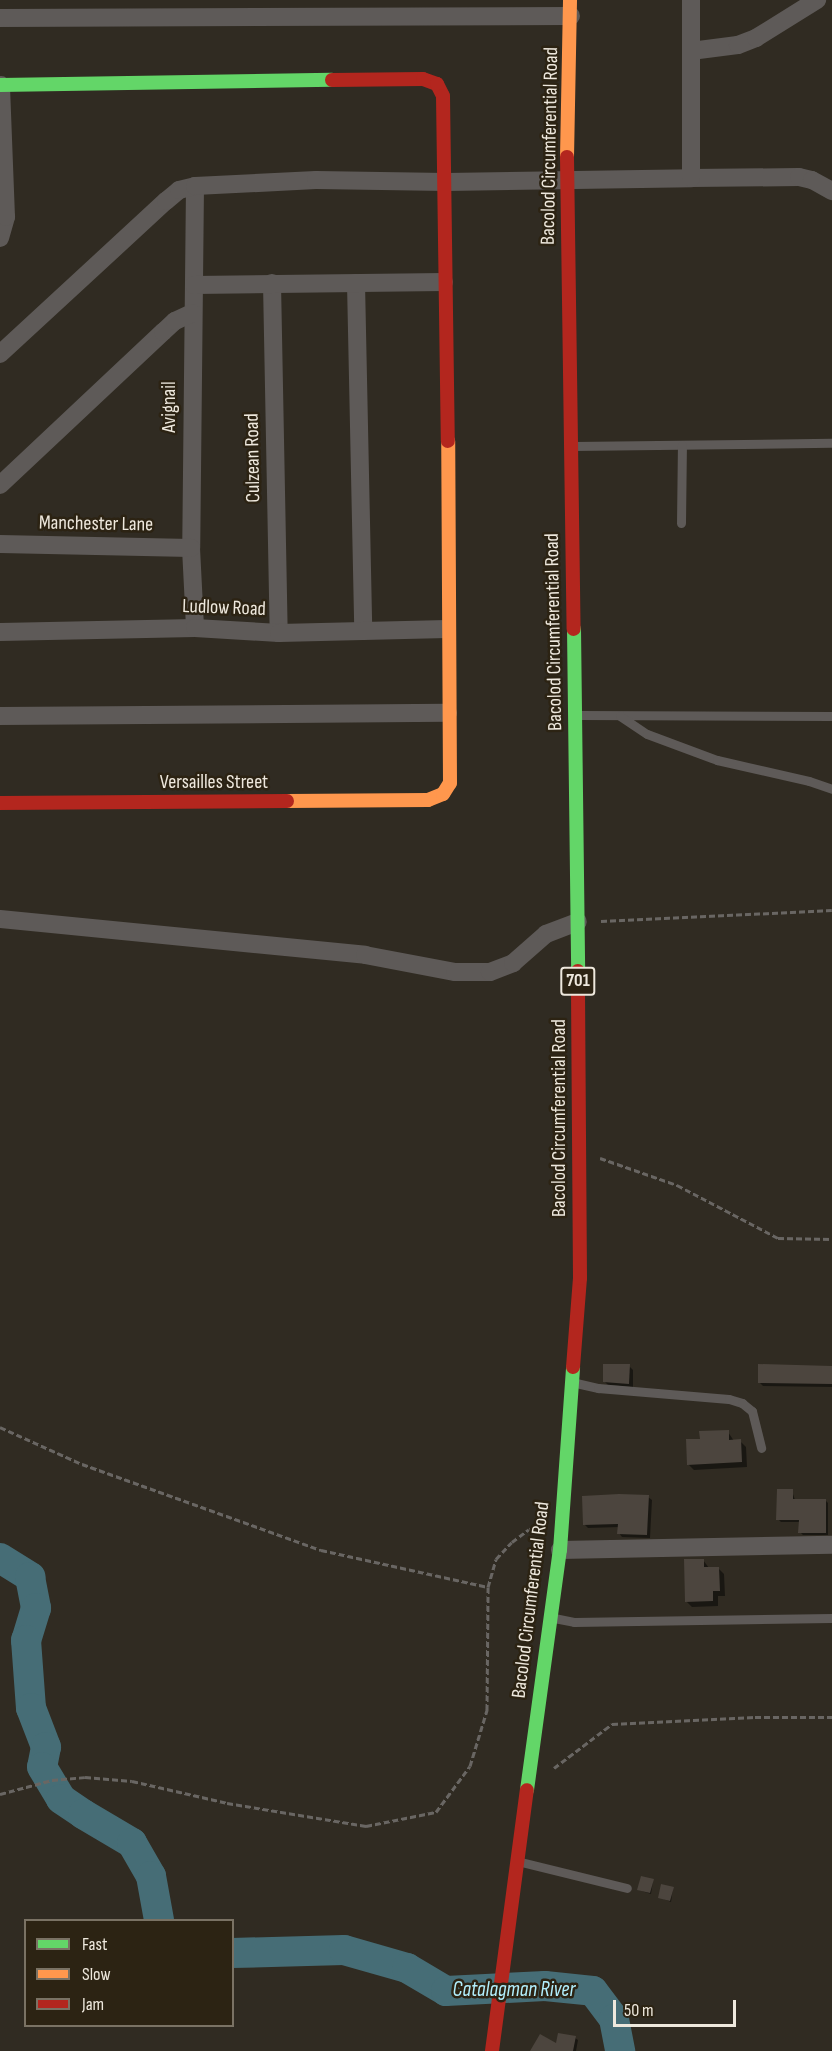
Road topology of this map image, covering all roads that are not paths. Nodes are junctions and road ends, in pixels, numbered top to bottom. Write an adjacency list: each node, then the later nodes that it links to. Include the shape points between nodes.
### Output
1 (691, 0): 6 (street)
2 (817, 0): 6 (street, via 756,38 738,45)
3 (433, 8): 4 (street); 5 (street)
4 (571, 8): 8 (main road, Bacolod Circumferential Road / 701)
5 (0, 18)
6 (691, 51): 9 (street)
7 (0, 85): 10 (main road, via 423,79 437,84 443,96); 13 (street, via 6,217)
8 (567, 178): 9 (street); 10 (street); 22 (main road, Bacolod Circumferential Road / 701)
9 (691, 178): 12 (street, via 799,177)
10 (446, 182): 11 (street, via 316,180); 14 (main road)
11 (195, 186): 17 (street, Avignail); 19 (street, via 179,190 166,201)
12 (832, 191)
13 (0, 238)
14 (444, 282): 16 (street); 28 (main road)
15 (272, 283): 16 (street); 17 (street); 31 (street, Culzean Road)
16 (356, 283): 30 (street)
17 (194, 285): 18 (street, Avignail)
18 (192, 313): 23 (street, via 175,321); 26 (street, Avignail)
19 (0, 354)
20 (832, 443): 21 (lane)
21 (682, 445): 22 (lane); 24 (lane)
22 (571, 446): 33 (main road, Bacolod Circumferential Road / 701)
23 (0, 485)
24 (681, 523)
25 (0, 544): 26 (street, Manchester Lane)
26 (191, 548): 27 (street, Avignail)
27 (195, 628): 29 (street, Ludlow Road); 31 (street, Ludlow Road)
28 (447, 629): 30 (street, Ludlow Road); 32 (main road)
29 (0, 632)
30 (363, 632): 31 (street, Ludlow Road)
31 (279, 633)
32 (448, 713): 34 (street); 38 (main road, Versailles Street, via 450,783 443,794 428,800)
33 (574, 715): 35 (lane); 40 (main road, Bacolod Circumferential Road / 701)
34 (0, 716)
35 (620, 716): 36 (lane); 37 (lane, via 646,734 717,760 809,780)
36 (832, 716)
37 (832, 789)
38 (0, 803)
39 (0, 919): 40 (street, via 365,955 455,972 490,972 513,963 546,934)
40 (578, 922): 41 (main road, Bacolod Circumferential Road / 701, via 579,1278)
41 (573, 1383): 42 (lane, via 742,1403 752,1411); 44 (main road, Bacolod Circumferential Road / 701)
42 (761, 1448)
43 (832, 1545): 44 (street)
44 (560, 1550): 45 (main road, Bacolod Circumferential Road / 701)
45 (548, 1617): 46 (lane, via 574,1622); 47 (main road, Bacolod Circumferential Road / 701)
46 (832, 1618)
47 (518, 1862): 48 (lane); 49 (main road, Bacolod Circumferential Road / 701)
48 (627, 1888)
49 (492, 2051)

